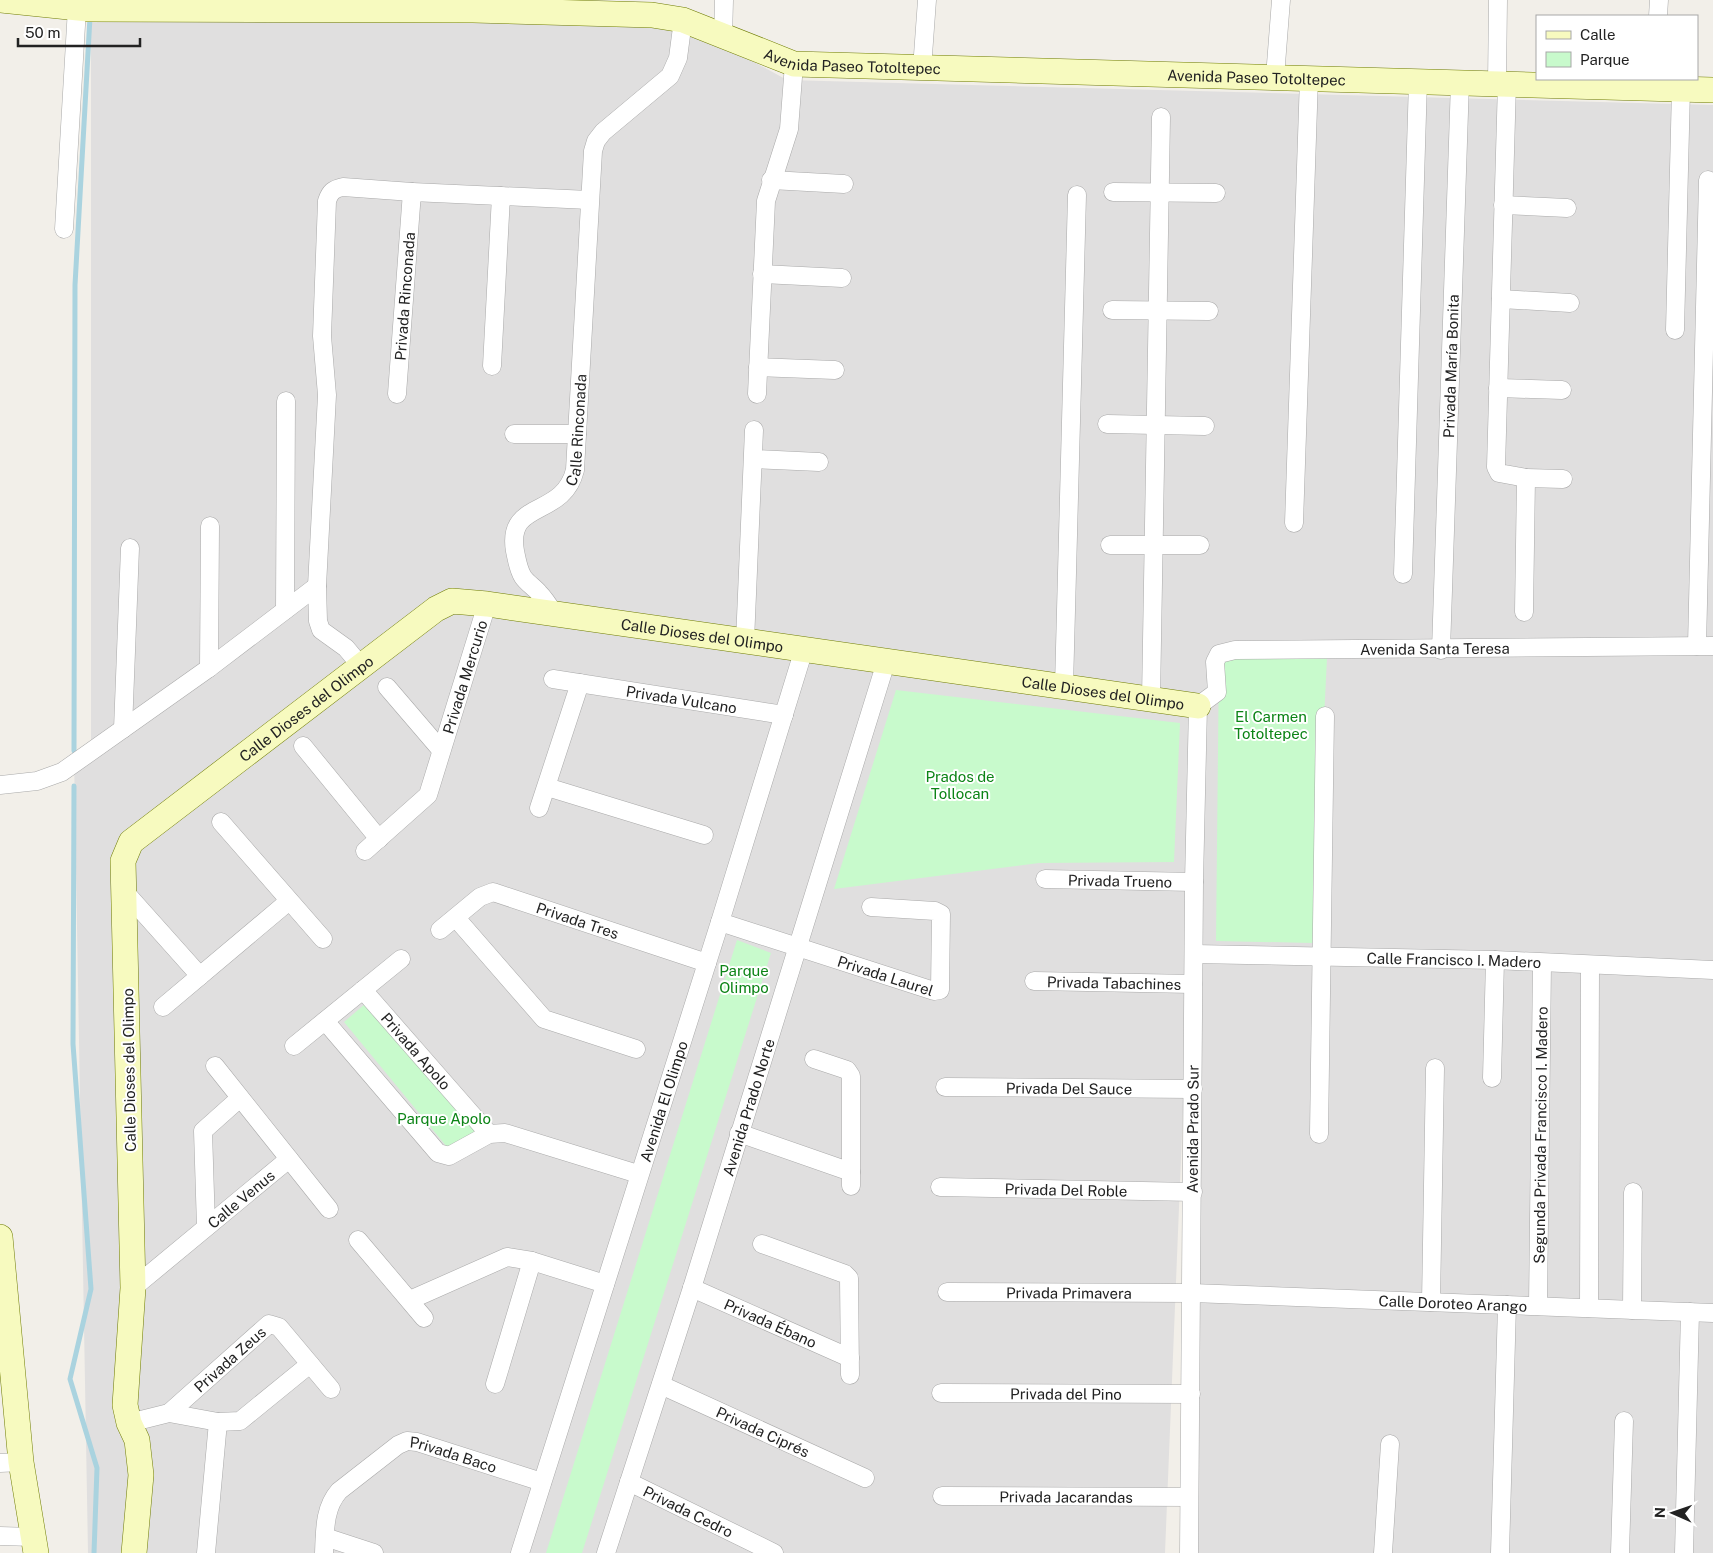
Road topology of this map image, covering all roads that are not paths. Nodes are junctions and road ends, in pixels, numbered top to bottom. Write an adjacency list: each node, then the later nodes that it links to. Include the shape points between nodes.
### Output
1 (0, 0): 7 (main road, Avenida Paseo Totoltepec)
2 (724, 0): 13 (street)
3 (927, 0): 15 (street)
4 (1281, 0): 16 (street)
5 (1498, 0): 20 (street)
6 (1659, 0): 12 (street)
7 (46, 2): 10 (main road, Avenida Paseo Totoltepec)
8 (228, 5): 9 (main road, Avenida Paseo Totoltepec, via 464,10); 10 (main road, Avenida Paseo Totoltepec)
9 (653, 7): 11 (main road, Avenida Paseo Totoltepec)
10 (86, 9): 37 (street)
11 (683, 10): 13 (main road, Avenida Paseo Totoltepec); 34 (street, Calle Rinconada, via 678,58 670,76 596,141)
12 (1658, 15)
13 (723, 38): 14 (main road, Avenida Paseo Totoltepec)
14 (794, 64): 15 (main road, Avenida Paseo Totoltepec); 25 (street, via 789,129)
15 (922, 70): 16 (main road, Avenida Paseo Totoltepec)
16 (1275, 77): 17 (main road, Avenida Paseo Totoltepec)
17 (1309, 78): 18 (main road, Avenida Paseo Totoltepec); 64 (street)
18 (1418, 81): 19 (main road, Avenida Paseo Totoltepec); 70 (street)
19 (1460, 82): 20 (main road, Avenida Paseo Totoltepec); 79 (street, Privada María Bonita)
20 (1502, 83): 21 (main road, Avenida Paseo Totoltepec); 35 (street)
21 (1656, 83): 22 (main road, Avenida Paseo Totoltepec)
22 (1681, 89): 23 (main road, Avenida Paseo Totoltepec); 45 (street)
23 (1713, 90)
24 (1161, 117): 28 (street)
25 (771, 180): 27 (street); 38 (street, via 766,201)
26 (1708, 180): 77 (street)
27 (844, 184)
28 (1159, 191): 29 (street); 30 (street); 42 (street)
29 (1113, 192)
30 (1216, 193)
31 (1077, 194): 85 (street)
32 (412, 196): 33 (street); 51 (street, Privada Rinconada); 71 (street, via 343,187 335,188 327,201 322,336 328,396)
33 (501, 196): 34 (street); 46 (street)
34 (589, 200): 59 (street, Calle Rinconada)
35 (1503, 205): 36 (street); 40 (street)
36 (1567, 208)
37 (64, 229)
38 (762, 274): 39 (street); 47 (street)
39 (842, 278)
40 (1501, 299): 41 (street); 49 (street)
41 (1570, 303)
42 (1157, 309): 43 (street); 44 (street); 55 (street)
43 (1112, 310)
44 (1209, 311)
45 (1675, 330)
46 (492, 366)
47 (758, 367): 48 (street); 52 (street)
48 (835, 370)
49 (1498, 388): 50 (street); 62 (street, via 1496,467 1505,476)
50 (1562, 390)
51 (397, 394)
52 (758, 394)
53 (286, 401): 73 (street)
54 (1107, 424): 55 (street)
55 (1155, 425): 56 (street); 66 (street)
56 (1205, 426)
57 (754, 430): 60 (street)
58 (514, 434): 59 (street)
59 (578, 434): 75 (street, Calle Rinconada, via 575,470 566,492 524,517 514,532 518,567)
60 (754, 459): 61 (street); 76 (street)
61 (819, 462)
62 (1526, 478): 63 (street); 74 (street)
63 (1563, 479)
64 (1294, 523)
65 (210, 526): 82 (street)
66 (1152, 544): 67 (street); 68 (street); 87 (street)
67 (1110, 545)
68 (1200, 545)
69 (130, 548): 91 (street)
70 (1403, 574)
71 (316, 586): 73 (street); 81 (street, via 321,630 346,648)
72 (487, 604): 75 (main road, Calle Dioses del Olimpo); 81 (main road, Calle Dioses del Olimpo, via 462,601 443,604); 93 (street, Privada Mercurio)
73 (285, 610): 82 (street)
74 (1524, 612)
75 (555, 614): 76 (main road, Calle Dioses del Olimpo)
76 (745, 641): 78 (main road, Calle Dioses del Olimpo)
77 (1705, 646): 79 (street, Avenida Santa Teresa)
78 (804, 649): 80 (main road, Calle Dioses del Olimpo); 89 (street, Avenida El Olimpo)
79 (1441, 650): 88 (street, Avenida Santa Teresa, via 1226,651 1219,654 1215,662 1217,692)
80 (886, 662): 85 (main road, Calle Dioses del Olimpo); 110 (street, Avenida Prado Norte)
81 (361, 666): 103 (main road, Calle Dioses del Olimpo, via 131,842 123,861)
82 (209, 668): 91 (street)
83 (553, 679): 84 (street, Privada Vulcano)
84 (580, 683): 89 (street, Privada Vulcano); 95 (street)
85 (1064, 686): 87 (main road, Calle Dioses del Olimpo)
86 (386, 687): 93 (street, Privada Mercurio)
87 (1151, 698): 88 (main road, Calle Dioses del Olimpo)
88 (1198, 706): 102 (street, Avenida Prado Sur)
89 (784, 715): 107 (street, Avenida El Olimpo)
90 (1325, 716): 112 (street)
91 (124, 729): 94 (street, via 51,778)
92 (303, 746): 99 (street)
93 (441, 750): 99 (street, Privada Mercurio, via 428,794)
94 (0, 785)
95 (547, 787): 96 (street); 98 (street)
96 (539, 808)
97 (221, 822): 104 (street)
98 (704, 835)
99 (378, 839): 100 (street, Privada Mercurio)
100 (365, 851)
101 (1045, 879): 102 (street, Privada Trueno)
102 (1194, 882): 111 (street, Avenida Prado Sur)
103 (125, 892): 119 (street); 149 (main road, Calle Dioses del Olimpo)
104 (289, 901): 109 (street); 119 (street)
105 (871, 907): 110 (street, Privada Laurel, via 941,914 940,990 934,991)
106 (456, 918): 108 (street, Privada Tres); 115 (street, Privada Tres, via 480,896 492,892); 126 (street, via 544,1019)
107 (720, 922): 110 (street, Privada Laurel); 115 (street, Avenida El Olimpo)
108 (440, 930)
109 (323, 939)
110 (798, 947): 134 (street, Avenida Prado Norte)
111 (1194, 954): 112 (street, Calle Francisco I. Madero); 121 (street, Avenida Prado Sur)
112 (1322, 956): 114 (street, Calle Francisco I. Madero); 136 (street)
113 (401, 959): 122 (street)
114 (1495, 960): 116 (street, Calle Francisco I. Madero); 130 (street)
115 (707, 962): 138 (street, Avenida El Olimpo)
116 (1542, 963): 117 (street, Calle Francisco I. Madero); 157 (street, Segunda Privada Francisco I. Madero)
117 (1590, 965): 118 (street, Calle Francisco I. Madero); 155 (street)
118 (1713, 970)
119 (200, 976): 123 (street)
120 (1034, 981): 121 (street, Privada Tabachines)
121 (1193, 984): 132 (street, Avenida Prado Sur)
122 (363, 990): 124 (street); 135 (street, Privada Apolo)
123 (163, 1008)
124 (325, 1021): 125 (street); 135 (street, via 438,1153 449,1156)
125 (294, 1046)
126 (636, 1049)
127 (814, 1059): 134 (street, via 847,1070 851,1076 851,1179)
128 (215, 1066): 133 (street, Calle Venus)
129 (1435, 1068): 154 (street)
130 (1492, 1078)
131 (945, 1087): 132 (street, Privada Del Sauce)
132 (1193, 1089): 140 (street, Avenida Prado Sur)
133 (240, 1098): 137 (street, Calle Venus); 143 (street, via 203,1131)
134 (740, 1133): 150 (street, Avenida Prado Norte)
135 (489, 1134): 138 (street, via 514,1134)
136 (1319, 1134)
137 (290, 1159): 142 (street); 143 (street, Calle Venus)
138 (638, 1174): 148 (street, Avenida El Olimpo)
139 (940, 1187): 140 (street, Privada Del Roble)
140 (1193, 1192): 152 (street, Avenida Prado Sur)
141 (1633, 1192): 158 (street)
142 (329, 1209)
143 (206, 1226): 149 (street, Calle Venus)
144 (0, 1236): 162 (main road)
145 (358, 1240): 153 (street)
146 (762, 1244): 150 (street, Privada Ébano, via 849,1278 850,1367)
147 (532, 1261): 148 (street); 153 (street, via 507,1257); 164 (street)
148 (605, 1284): 177 (street, Avenida El Olimpo)
149 (133, 1288): 173 (main road, Calle Dioses del Olimpo, via 125,1387)
150 (692, 1288): 165 (street, Avenida Prado Norte)
151 (946, 1292): 152 (street, Privada Primavera)
152 (1192, 1293): 154 (street, Calle Doroteo Arango); 168 (street, Avenida Prado Sur)
153 (410, 1300): 161 (street)
154 (1431, 1302): 156 (street, Calle Doroteo Arango)
155 (1589, 1304): 157 (street, Calle Doroteo Arango); 158 (street, Calle Doroteo Arango)
156 (1507, 1305): 157 (street, Calle Doroteo Arango); 192 (street)
157 (1538, 1306)
158 (1632, 1310): 159 (street, Calle Doroteo Arango)
159 (1690, 1312): 160 (street, Calle Doroteo Arango); 194 (street)
160 (1713, 1313)
161 (424, 1318)
162 (4, 1332): 169 (main road)
163 (310, 1364): 166 (street, Privada Zeus); 170 (street, Privada Zeus, via 279,1327 268,1324); 172 (street, Privada Zeus, via 240,1421)
164 (495, 1384)
165 (661, 1385): 176 (street, Privada Ciprés); 178 (street, Avenida Prado Norte)
166 (331, 1389)
167 (941, 1394): 168 (street, Privada del Pino)
168 (1190, 1394): 180 (street, Avenida Prado Sur)
169 (8, 1411): 175 (main road)
170 (169, 1413): 172 (street, Privada Zeus); 173 (street, Privada Zeus)
171 (1624, 1421): 193 (street)
172 (218, 1422): 185 (street)
173 (129, 1423): 184 (main road, Calle Dioses del Olimpo, via 137,1440 141,1475)
174 (1390, 1444): 191 (street)
175 (10, 1462): 182 (main road)
176 (865, 1478)
177 (542, 1482): 183 (street, Privada Baco, via 406,1441 331,1500); 187 (street, Avenida El Olimpo)
178 (629, 1482): 188 (street, Avenida Prado Norte); 189 (street, Privada Cedro)
179 (942, 1496): 180 (street, Privada Jacarandas)
180 (1189, 1497): 190 (street, Avenida Prado Sur)
181 (0, 1536): 182 (street)
182 (35, 1545)
183 (324, 1545): 186 (street, Privada Baco)
184 (134, 1553)
185 (206, 1553)
186 (374, 1553)
187 (520, 1553)
188 (606, 1553)
189 (774, 1553)
190 (1189, 1553)
191 (1383, 1553)
192 (1500, 1553)
193 (1620, 1553)
194 (1684, 1553)

